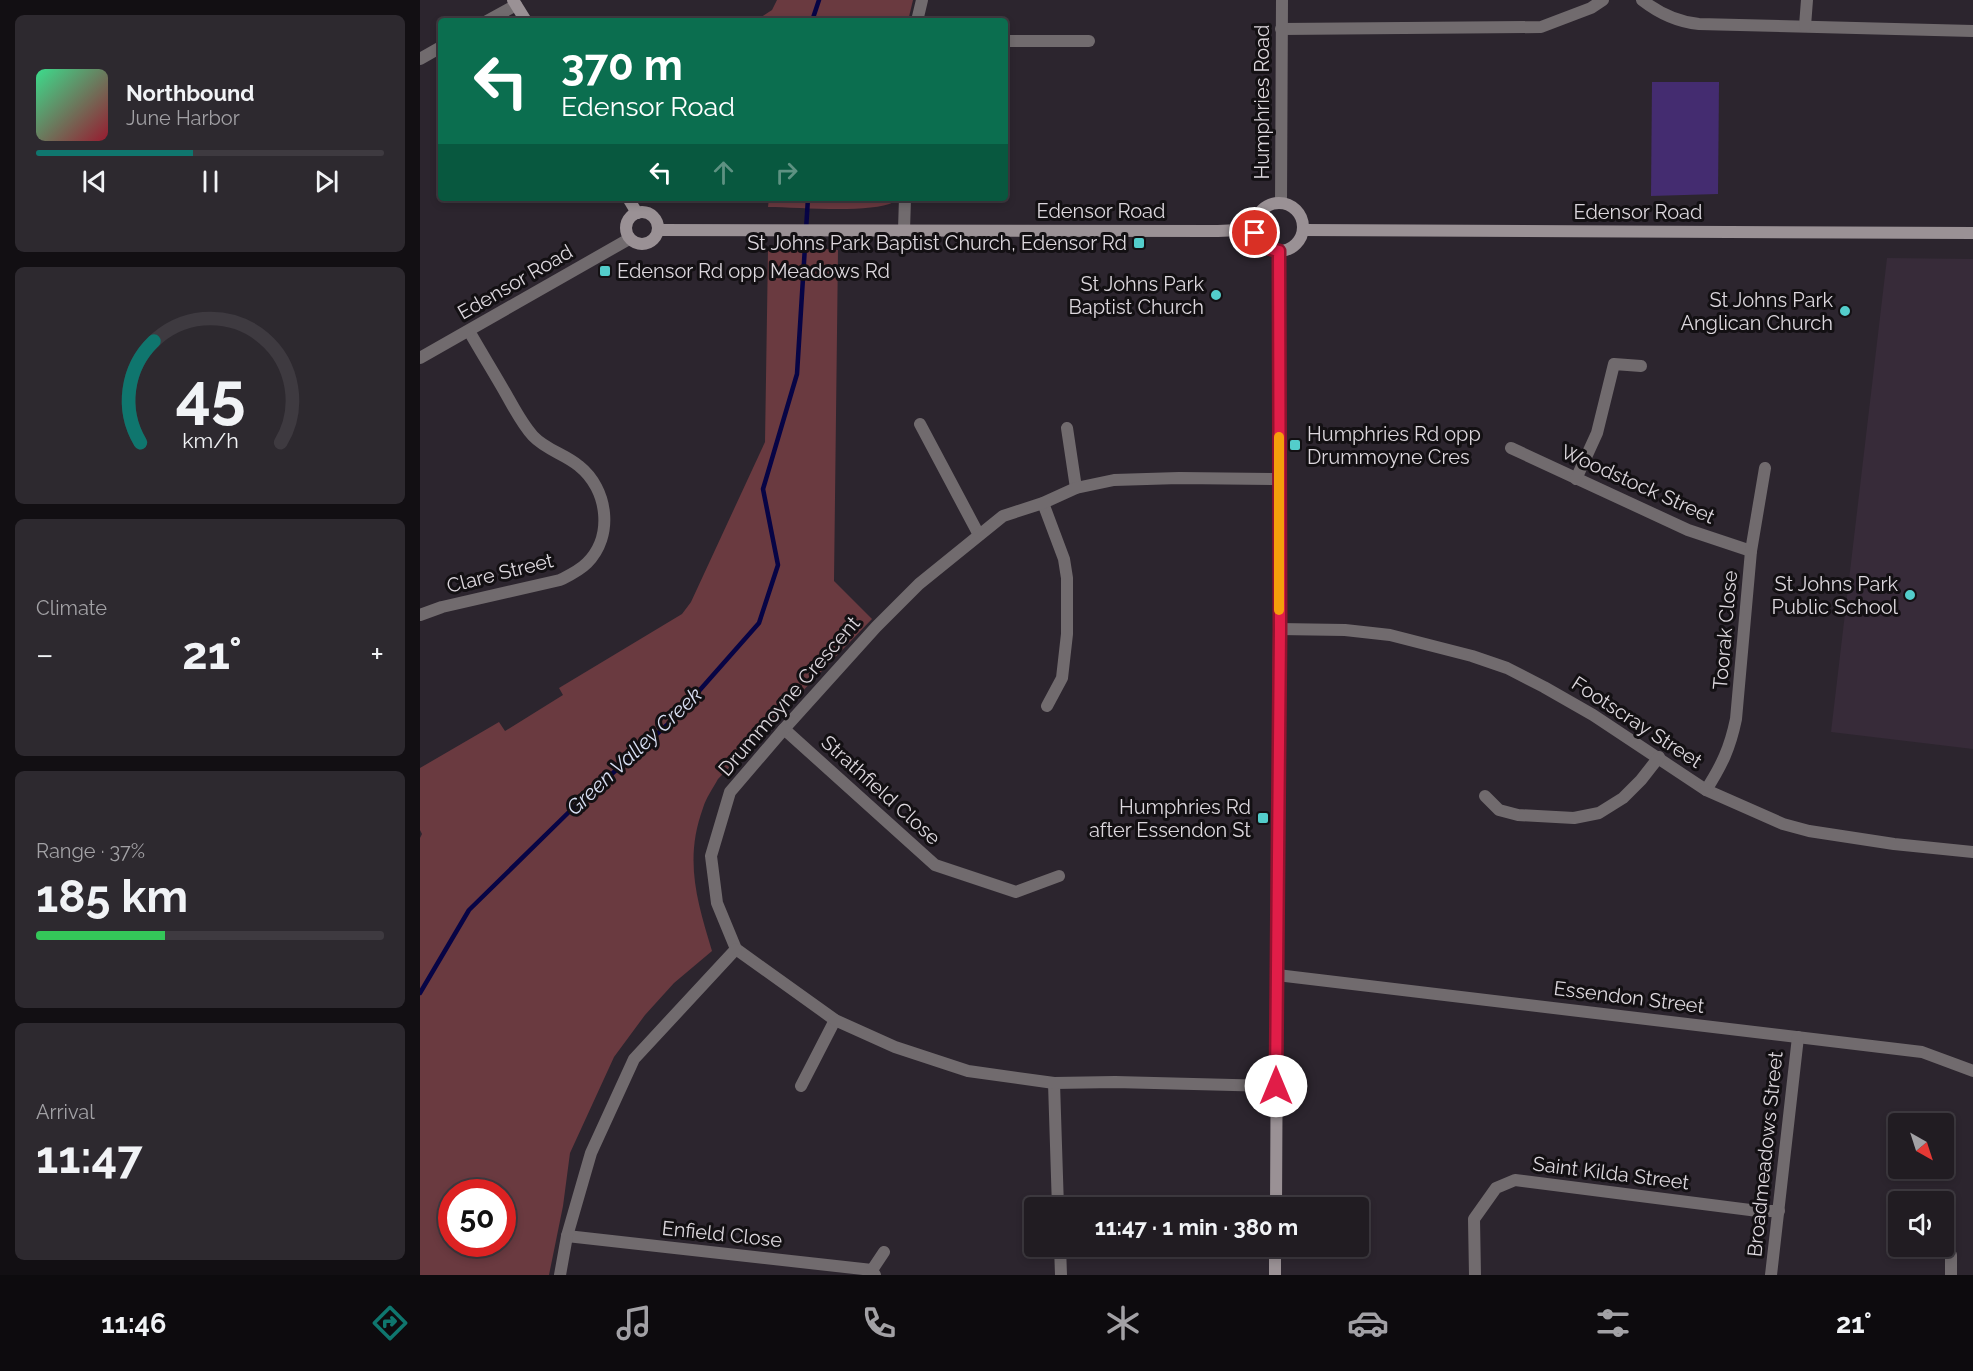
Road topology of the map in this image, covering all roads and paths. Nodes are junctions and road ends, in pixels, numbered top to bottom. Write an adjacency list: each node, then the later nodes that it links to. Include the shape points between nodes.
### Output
1 (922, 0): 9 (street)
2 (1281, 0): 11 (street, Humphries Road)
3 (1602, 0): 11 (street, via 1541,27)
4 (1642, 0): 10 (street, via 1662,14 1686,23)
5 (1807, 0): 10 (street)
6 (515, 2): 7 (street); 8 (main road)
7 (491, 18)
8 (523, 18)
9 (918, 18)
10 (1805, 26): 12 (street)
11 (1281, 29): 19 (street, Humphries Road)
12 (1973, 31)
13 (1008, 41): 14 (street)
14 (1089, 41)
15 (438, 49): 16 (street)
16 (420, 59)
17 (630, 201): 20 (main road)
18 (905, 201): 23 (street)
19 (1281, 203): 21 (main road, via 1264,208); 24 (main road, via 1299,214)
20 (637, 213): 22 (main road, via 656,219); 26 (main road, via 626,224)
21 (1255, 225): 23 (main road, Edensor Road, via 1218,231); 27 (main road, via 1258,241)
22 (658, 230): 23 (main road, Edensor Road); 26 (main road, via 654,240 644,245)
23 (904, 230)
24 (1303, 230): 25 (main road, Edensor Road); 27 (main road, via 1294,245)
25 (1973, 233)
26 (629, 239): 28 (street, Edensor Road)
27 (1279, 251): 35 (main road)
28 (469, 331): 29 (street, Edensor Road); 41 (street, Clare Street, via 534,437 590,476 603,503 603,536 588,561 560,580)
29 (420, 358)
30 (1641, 366): 36 (street, via 1614,364 1597,433)
31 (920, 424): 39 (street)
32 (1067, 428): 37 (street)
33 (1511, 448): 36 (street, Woodstock Street)
34 (1765, 468): 40 (street, Toorak Close)
35 (1279, 479): 37 (street, Drummoyne Crescent, via 1114,480); 42 (main road)
36 (1576, 479): 40 (street, Woodstock Street, via 1688,530)
37 (1076, 488): 38 (street, Drummoyne Crescent)
38 (1043, 502): 39 (street, Drummoyne Crescent, via 1003,516); 43 (street, via 1067,578 1062,678)
39 (979, 535): 44 (street, Drummoyne Crescent, via 919,584)
40 (1751, 551): 46 (street, Toorak Close, via 1736,719 1722,765)
41 (420, 615)
42 (1280, 629): 45 (street, Footscray Street, via 1390,635 1472,656 1544,687); 51 (main road)
43 (1047, 706)
44 (784, 729): 49 (street, Strathfield Close, via 935,865 1016,892); 50 (street, Drummoyne Crescent, via 730,792 711,856 717,903)
45 (1659, 757): 46 (street, Footscray Street); 47 (street, via 1623,798 1599,813 1574,818 1518,815 1499,810)
46 (1706, 790): 48 (street, Footscray Street, via 1783,824 1809,831)
47 (1485, 796)
48 (1973, 852)
49 (1059, 876)
50 (736, 949): 52 (street); 61 (street, via 634,1059 591,1153)
51 (1277, 975): 53 (street, Essendon Street); 57 (main road)
52 (835, 1020): 55 (street, via 895,1047 969,1071); 56 (street)
53 (1798, 1037): 54 (street, Essendon Street, via 1922,1052); 60 (street, Broadmeadows Street)
54 (1973, 1071)
55 (1054, 1083): 57 (street); 58 (street)
56 (801, 1086)
57 (1276, 1086): 59 (main road)
58 (1058, 1197)
59 (1276, 1197)
60 (1779, 1211): 70 (street, Saint Kilda Street, via 1515,1180 1496,1188 1474,1219); 71 (street, Broadmeadows Street)
61 (567, 1236): 66 (street, Enfield Close); 67 (street)
62 (884, 1252): 66 (street, Enfield Close)
63 (1060, 1257): 68 (street)
64 (1275, 1257): 69 (main road)
65 (1951, 1257): 72 (street)
66 (874, 1272)
67 (560, 1275)
68 (1061, 1275)
69 (1275, 1275)
70 (1475, 1275)
71 (1771, 1275)
72 (1951, 1275)

